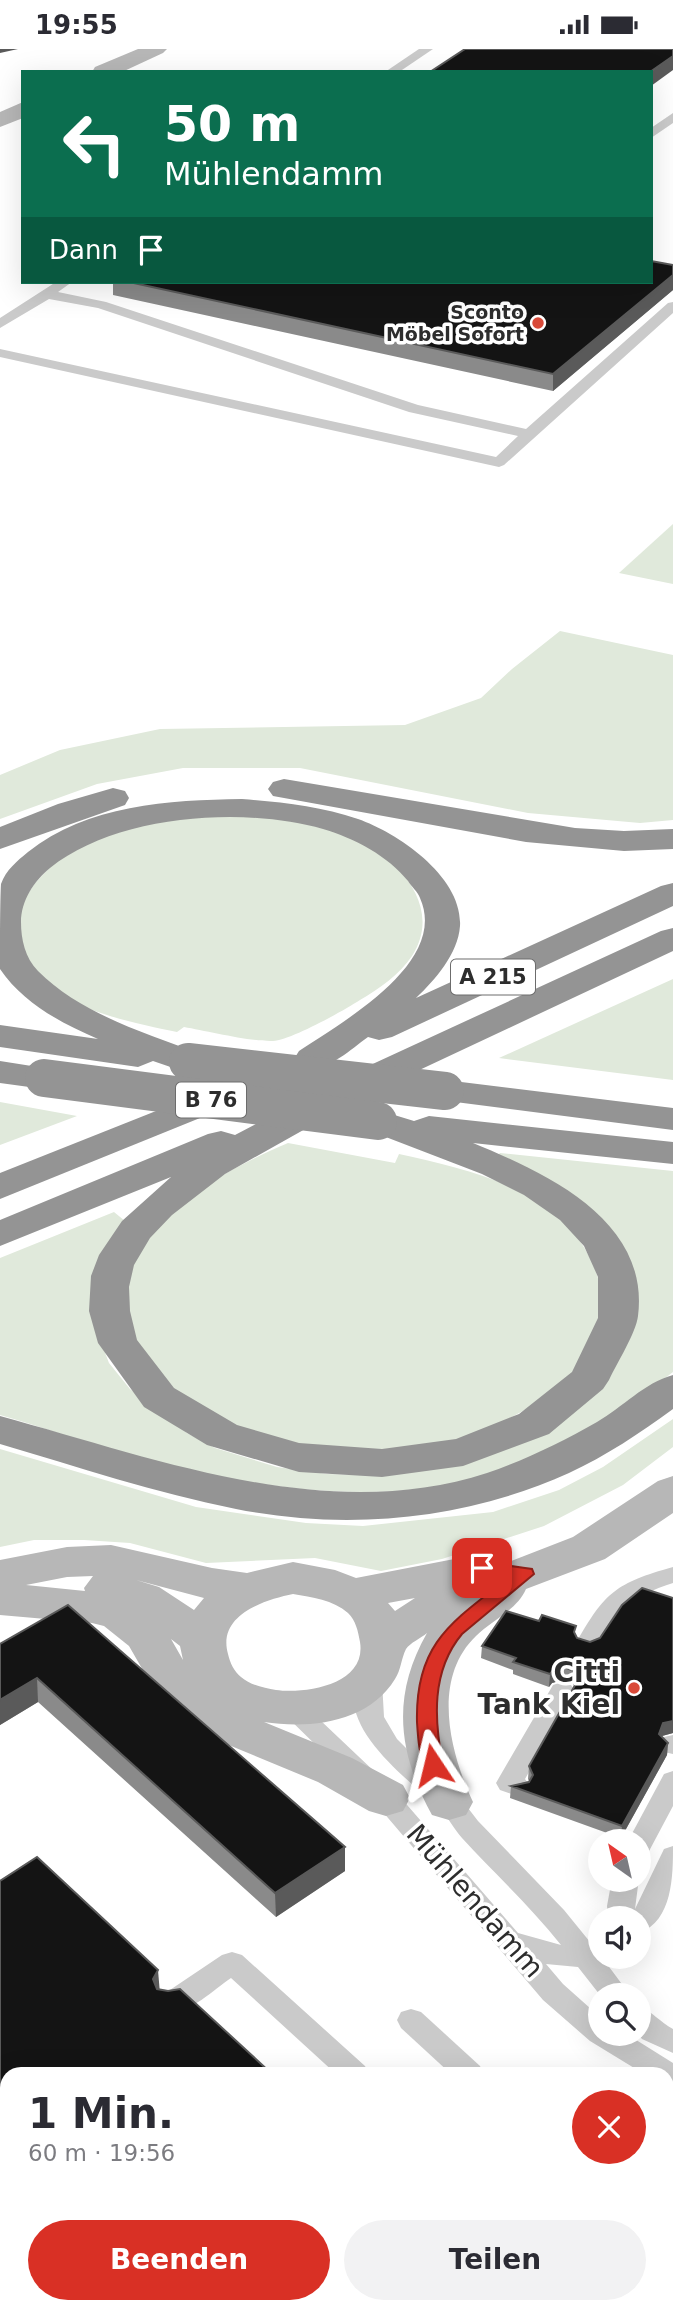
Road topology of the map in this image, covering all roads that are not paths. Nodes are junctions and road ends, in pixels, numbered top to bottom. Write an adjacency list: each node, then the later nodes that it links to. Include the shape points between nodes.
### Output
1 (156, 49): 3 (street)
2 (427, 49): 4 (lane)
3 (108, 70)
4 (394, 70)
5 (21, 110): 7 (street)
6 (673, 117): 8 (lane)
7 (0, 120)
8 (653, 132)
9 (653, 134): 10 (lane)
10 (673, 138)
11 (62, 284): 12 (lane)
12 (46, 294): 14 (lane); 16 (lane, via 101,305 414,409)
13 (673, 306): 16 (lane)
14 (0, 324)
15 (0, 353): 16 (lane, via 499,462)
16 (529, 434)
17 (0, 839): 18 (highway, via 111,799 196,786 245,785 331,793 544,834)
18 (673, 839)
19 (673, 893): 23 (highway, A 215)
20 (673, 938): 25 (highway, A 215)
21 (0, 1036): 22 (highway, B 76)
22 (124, 1047): 23 (highway, via 38,991 23,976 4,944 1,927 9,895 21,877 55,849 103,827 180,809 258,808 325,819 381,842 422,874 442,912 443,933 421,976 397,999); 26 (highway, B 76, bridge, via 188,1062)
23 (313, 1059): 29 (highway, A 215)
24 (0, 1072): 27 (highway, B 76, bridge)
25 (355, 1086): 27 (highway, via 175,1194 118,1256 109,1308 123,1355 162,1400 192,1422 262,1451 295,1458 369,1462 432,1457 515,1434 552,1414 608,1354 621,1303 618,1276 587,1224 561,1199 526,1179); 30 (highway, A 215)
26 (673, 1119)
27 (378, 1121): 28 (highway, B 76)
28 (673, 1153)
29 (0, 1187)
30 (0, 1234)
31 (673, 1389): 32 (highway, via 605,1437 538,1472 462,1495 390,1506 340,1507 225,1493)
32 (0, 1430)
33 (673, 1491): 34 (street, via 605,1539)
34 (525, 1574): 38 (street, via 482,1568); 42 (street, via 439,1603); 49 (street, via 455,1629 431,1673 427,1736)
35 (0, 1575): 37 (street, via 67,1562 111,1560)
36 (673, 1575): 40 (lane, via 632,1589 613,1608)
37 (246, 1588): 38 (street, via 277,1579 302,1579 326,1582); 41 (street, via 216,1609)
38 (354, 1594): 42 (street, via 376,1614)
39 (0, 1599): 41 (street, via 62,1588 107,1588 142,1598); 48 (street, via 92,1607 120,1615 146,1635 179,1693 201,1715 335,1770)
40 (596, 1636)
41 (202, 1638): 45 (street, via 206,1665 225,1688 256,1704)
42 (386, 1639): 43 (street, Mühlendamm, via 382,1661)
43 (369, 1681): 45 (street, via 327,1705); 49 (lane, Mühlendamm, via 369,1710 381,1737 412,1772)
44 (559, 1701): 47 (lane, via 529,1758 509,1783)
45 (292, 1709): 48 (lane, Mühlendamm)
46 (662, 1785): 50 (lane)
47 (517, 1786)
48 (386, 1798): 55 (lane, Mühlendamm)
49 (449, 1802): 56 (lane, Mühlendamm, via 469,1829)
50 (641, 1829)
51 (673, 1856): 53 (lane)
52 (673, 1886): 54 (lane)
53 (643, 1906)
54 (650, 1906)
55 (509, 1940): 57 (lane, via 559,1958); 60 (lane, Mühlendamm, via 553,1992)
56 (588, 1949)
57 (588, 1954)
58 (171, 2004): 65 (lane, via 232,1963)
59 (411, 2021): 66 (lane)
60 (588, 2022)
61 (651, 2030): 62 (lane)
62 (673, 2042)
63 (611, 2046): 67 (lane)
64 (621, 2046): 68 (lane, Mühlendamm)
65 (347, 2067)
66 (462, 2067)
67 (628, 2067)
68 (656, 2067)

